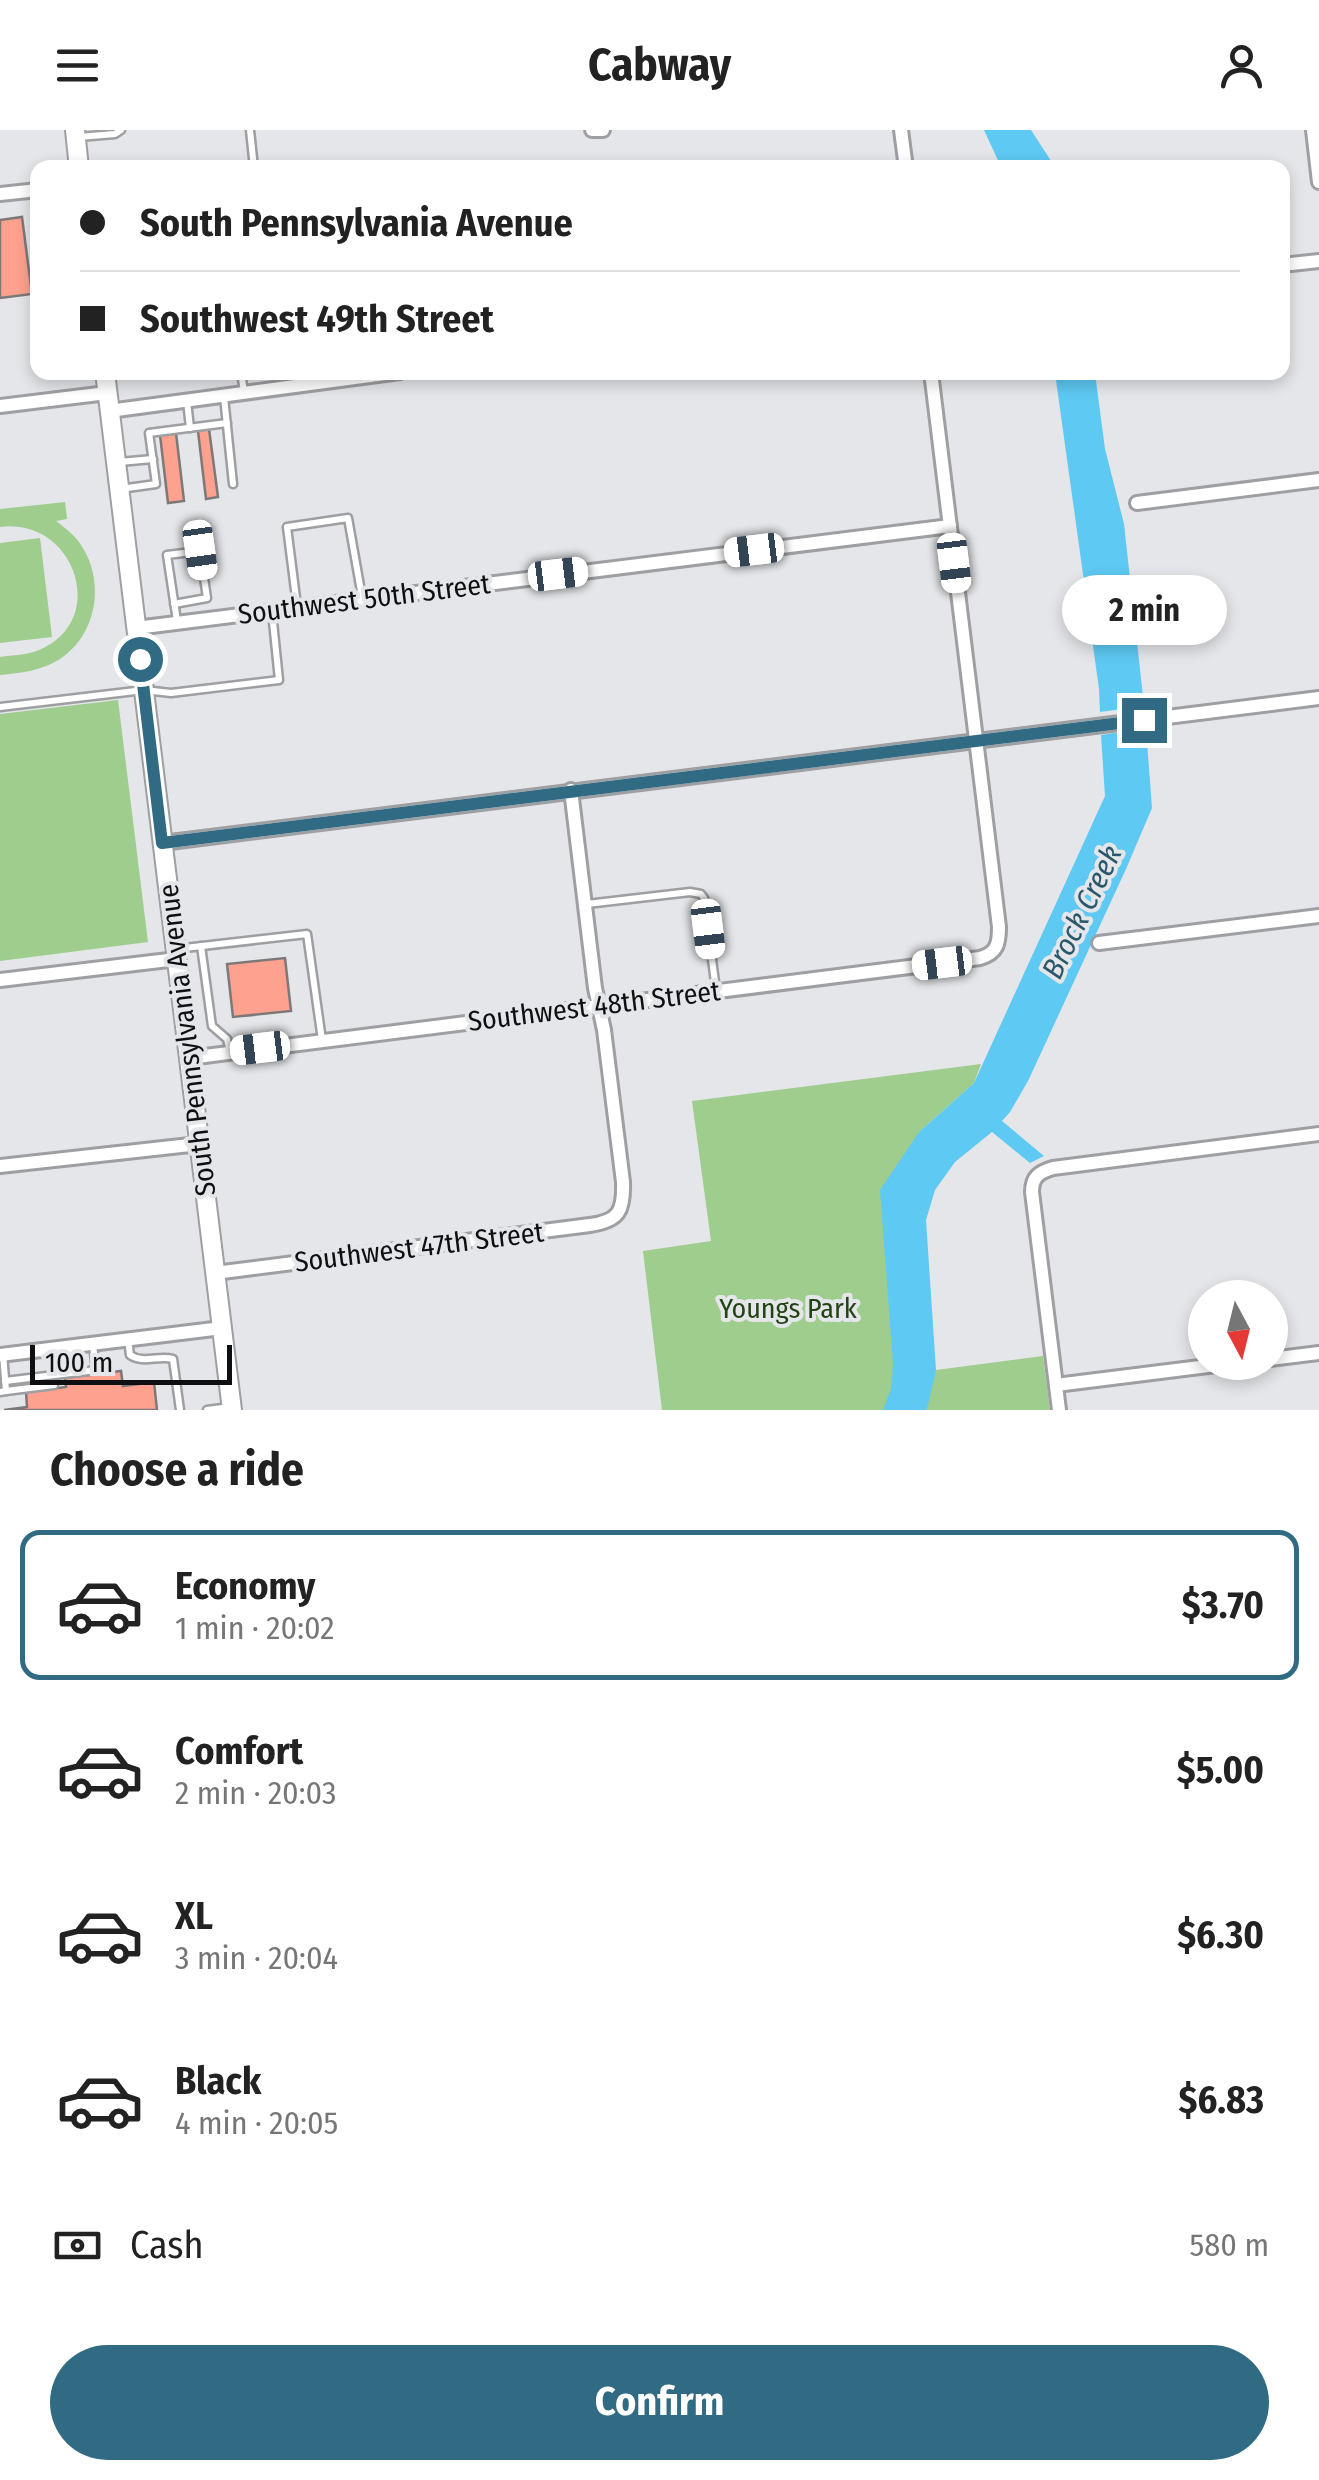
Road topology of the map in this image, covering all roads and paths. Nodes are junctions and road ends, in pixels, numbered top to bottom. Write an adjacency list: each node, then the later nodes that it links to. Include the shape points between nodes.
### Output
1 (121, 130): 7 (lane)
2 (250, 130): 9 (lane)
3 (602, 130): 6 (street)
4 (901, 130): 10 (street)
5 (1313, 130): 11 (street)
6 (592, 131)
7 (75, 134): 8 (main road)
8 (79, 160)
9 (253, 160)
10 (905, 160)
11 (1319, 182)
12 (30, 191): 13 (street)
13 (0, 194)
14 (1319, 261): 15 (street)
15 (1290, 264)
16 (106, 380): 25 (main road, South Pennsylvania Avenue)
17 (243, 380): 22 (lane)
18 (282, 380): 21 (lane)
19 (341, 380): 21 (street)
20 (932, 380): 35 (street)
21 (282, 388): 22 (street)
22 (244, 393): 23 (street)
23 (224, 396): 24 (street); 27 (lane)
24 (187, 401): 25 (street); 28 (lane)
25 (108, 402): 26 (street); 30 (main road, South Pennsylvania Avenue)
26 (0, 406)
27 (226, 423): 28 (lane); 32 (lane)
28 (190, 428): 29 (lane, via 149,433)
29 (152, 458): 30 (lane); 33 (lane, via 156,484)
30 (116, 462): 33 (main road, South Pennsylvania Avenue)
31 (1319, 480): 34 (street)
32 (234, 484)
33 (119, 489): 41 (main road, South Pennsylvania Avenue)
34 (1137, 503)
35 (950, 526): 36 (street, Southwest 50th Street); 45 (street)
36 (362, 599): 38 (street, Southwest 50th Street); 38 (lane, via 348,518 287,527)
37 (174, 604): 37 (lane, via 167,554 200,550 207,598); 40 (lane)
38 (297, 606): 39 (street, Southwest 50th Street)
39 (272, 610): 40 (street, Southwest 50th Street); 42 (lane, via 279,680)
40 (177, 622): 41 (street, Southwest 50th Street)
41 (136, 628): 42 (main road, South Pennsylvania Avenue)
42 (144, 690): 44 (lane); 47 (main road, South Pennsylvania Avenue)
43 (1319, 698): 45 (street)
44 (0, 707)
45 (977, 740): 46 (street); 54 (street, Southwest 48th Street, via 996,949 980,958)
46 (571, 790): 47 (street); 48 (street)
47 (162, 843): 52 (main road, South Pennsylvania Avenue)
48 (585, 904): 54 (lane, via 701,894); 55 (street)
49 (1319, 916): 50 (street)
50 (1100, 944)
51 (202, 946): 52 (lane); 56 (lane, via 307,934); 57 (lane, via 212,1026)
52 (176, 954): 53 (street); 58 (main road, South Pennsylvania Avenue)
53 (0, 980)
54 (716, 991): 55 (street, Southwest 48th Street)
55 (599, 1005): 56 (street, Southwest 48th Street); 62 (street, Southwest 47th Street, via 623,1182 614,1218)
56 (322, 1040): 57 (street, Southwest 48th Street)
57 (230, 1052): 58 (street, Southwest 48th Street)
58 (189, 1058): 60 (main road, South Pennsylvania Avenue)
59 (1319, 1134): 72 (street, via 1053,1168 1036,1176 1032,1192)
60 (200, 1144): 61 (street); 62 (main road, South Pennsylvania Avenue)
61 (0, 1166)
62 (215, 1273): 63 (main road, South Pennsylvania Avenue)
63 (222, 1328): 64 (street); 74 (main road, South Pennsylvania Avenue)
64 (128, 1339): 65 (street); 75 (lane, via 137,1360 174,1358)
65 (93, 1343): 67 (street); 70 (lane, via 96,1370)
66 (1319, 1353): 68 (street)
67 (1, 1355): 70 (lane)
68 (1288, 1357)
69 (1188, 1369): 72 (street)
70 (6, 1382): 73 (lane)
71 (54, 1386): 73 (lane)
72 (1056, 1386): 77 (street)
73 (3, 1392)
74 (232, 1408): 76 (lane)
75 (180, 1410)
76 (207, 1410)
77 (1059, 1410)

